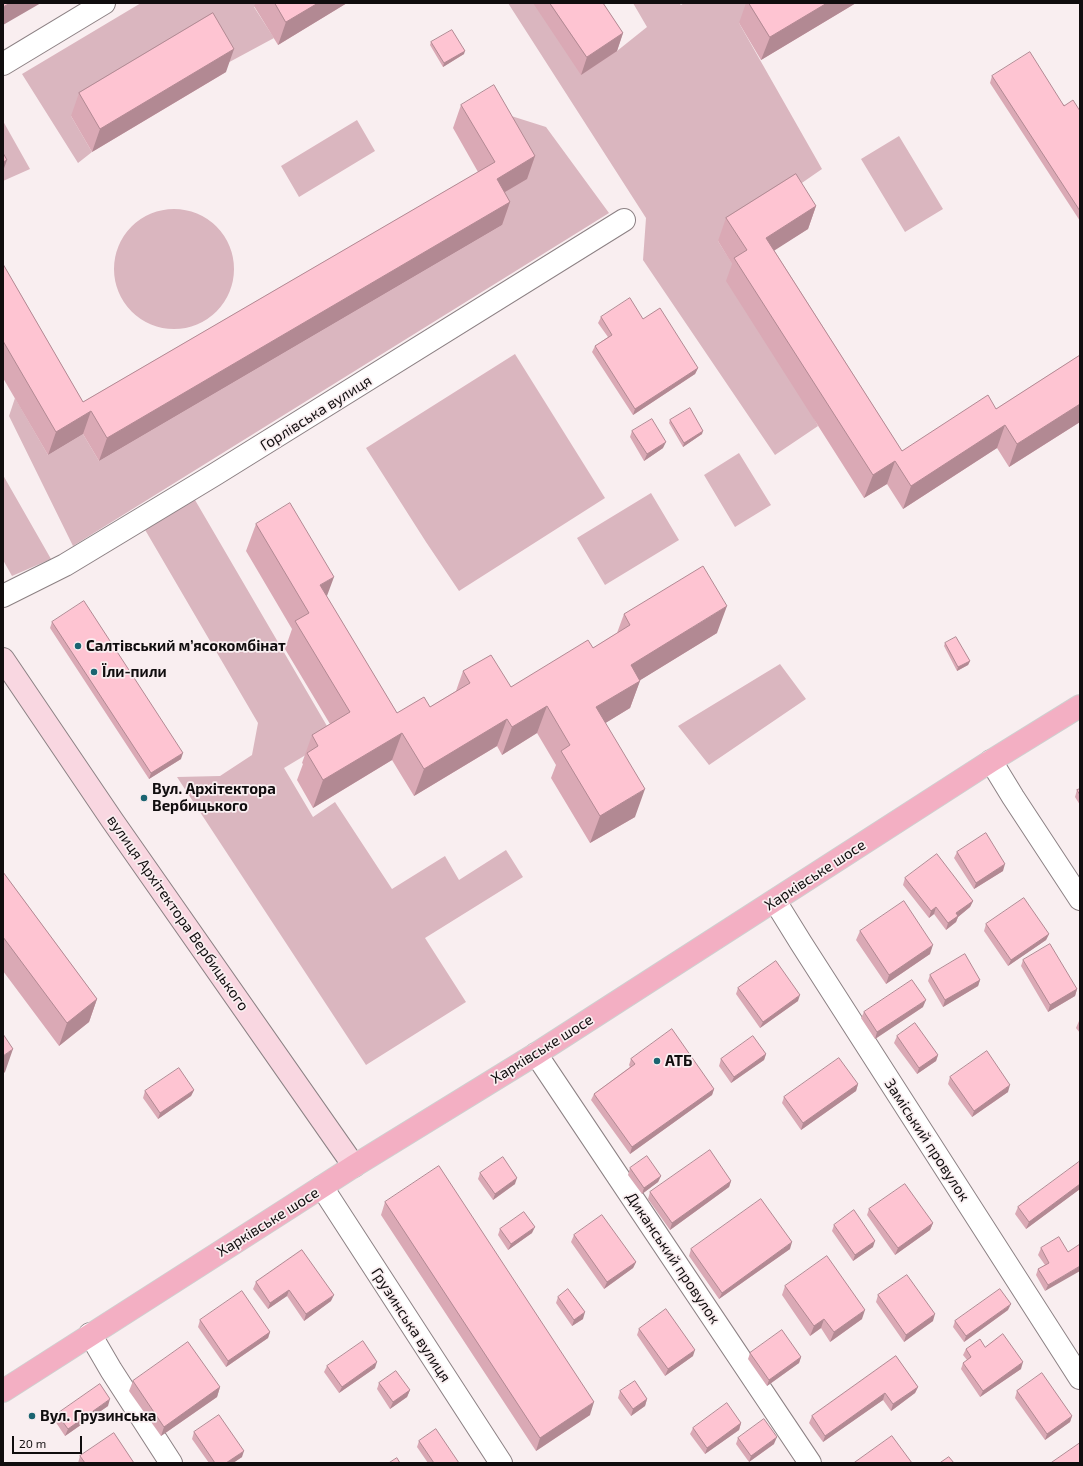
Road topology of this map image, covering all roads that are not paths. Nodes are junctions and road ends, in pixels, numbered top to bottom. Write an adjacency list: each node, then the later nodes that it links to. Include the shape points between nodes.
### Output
1 (104, 3): 2 (street)
2 (3, 64)
3 (624, 220): 4 (street, Горлівська вулиця, via 66,565)
4 (3, 596)
5 (3, 659): 11 (street, вулиця Архітектора Вербицького, via 112,820)
6 (1080, 706): 7 (main road, Харківське шосе)
7 (991, 761): 8 (street); 9 (main road, Харківське шосе)
8 (1080, 899)
9 (775, 901): 10 (main road, Харківське шосе); 14 (street, Заміський провулок)
10 (536, 1054): 11 (main road, Харківське шосе); 18 (street, Диканський провулок)
11 (354, 1166): 12 (main road, Харківське шосе)
12 (322, 1187): 13 (main road, Харківське шосе); 17 (street, Грузинська вулиця)
13 (90, 1334): 15 (main road, Харківське шосе); 16 (street)
14 (1080, 1378)
15 (3, 1390)
16 (171, 1463)
17 (501, 1463)
18 (810, 1463)

